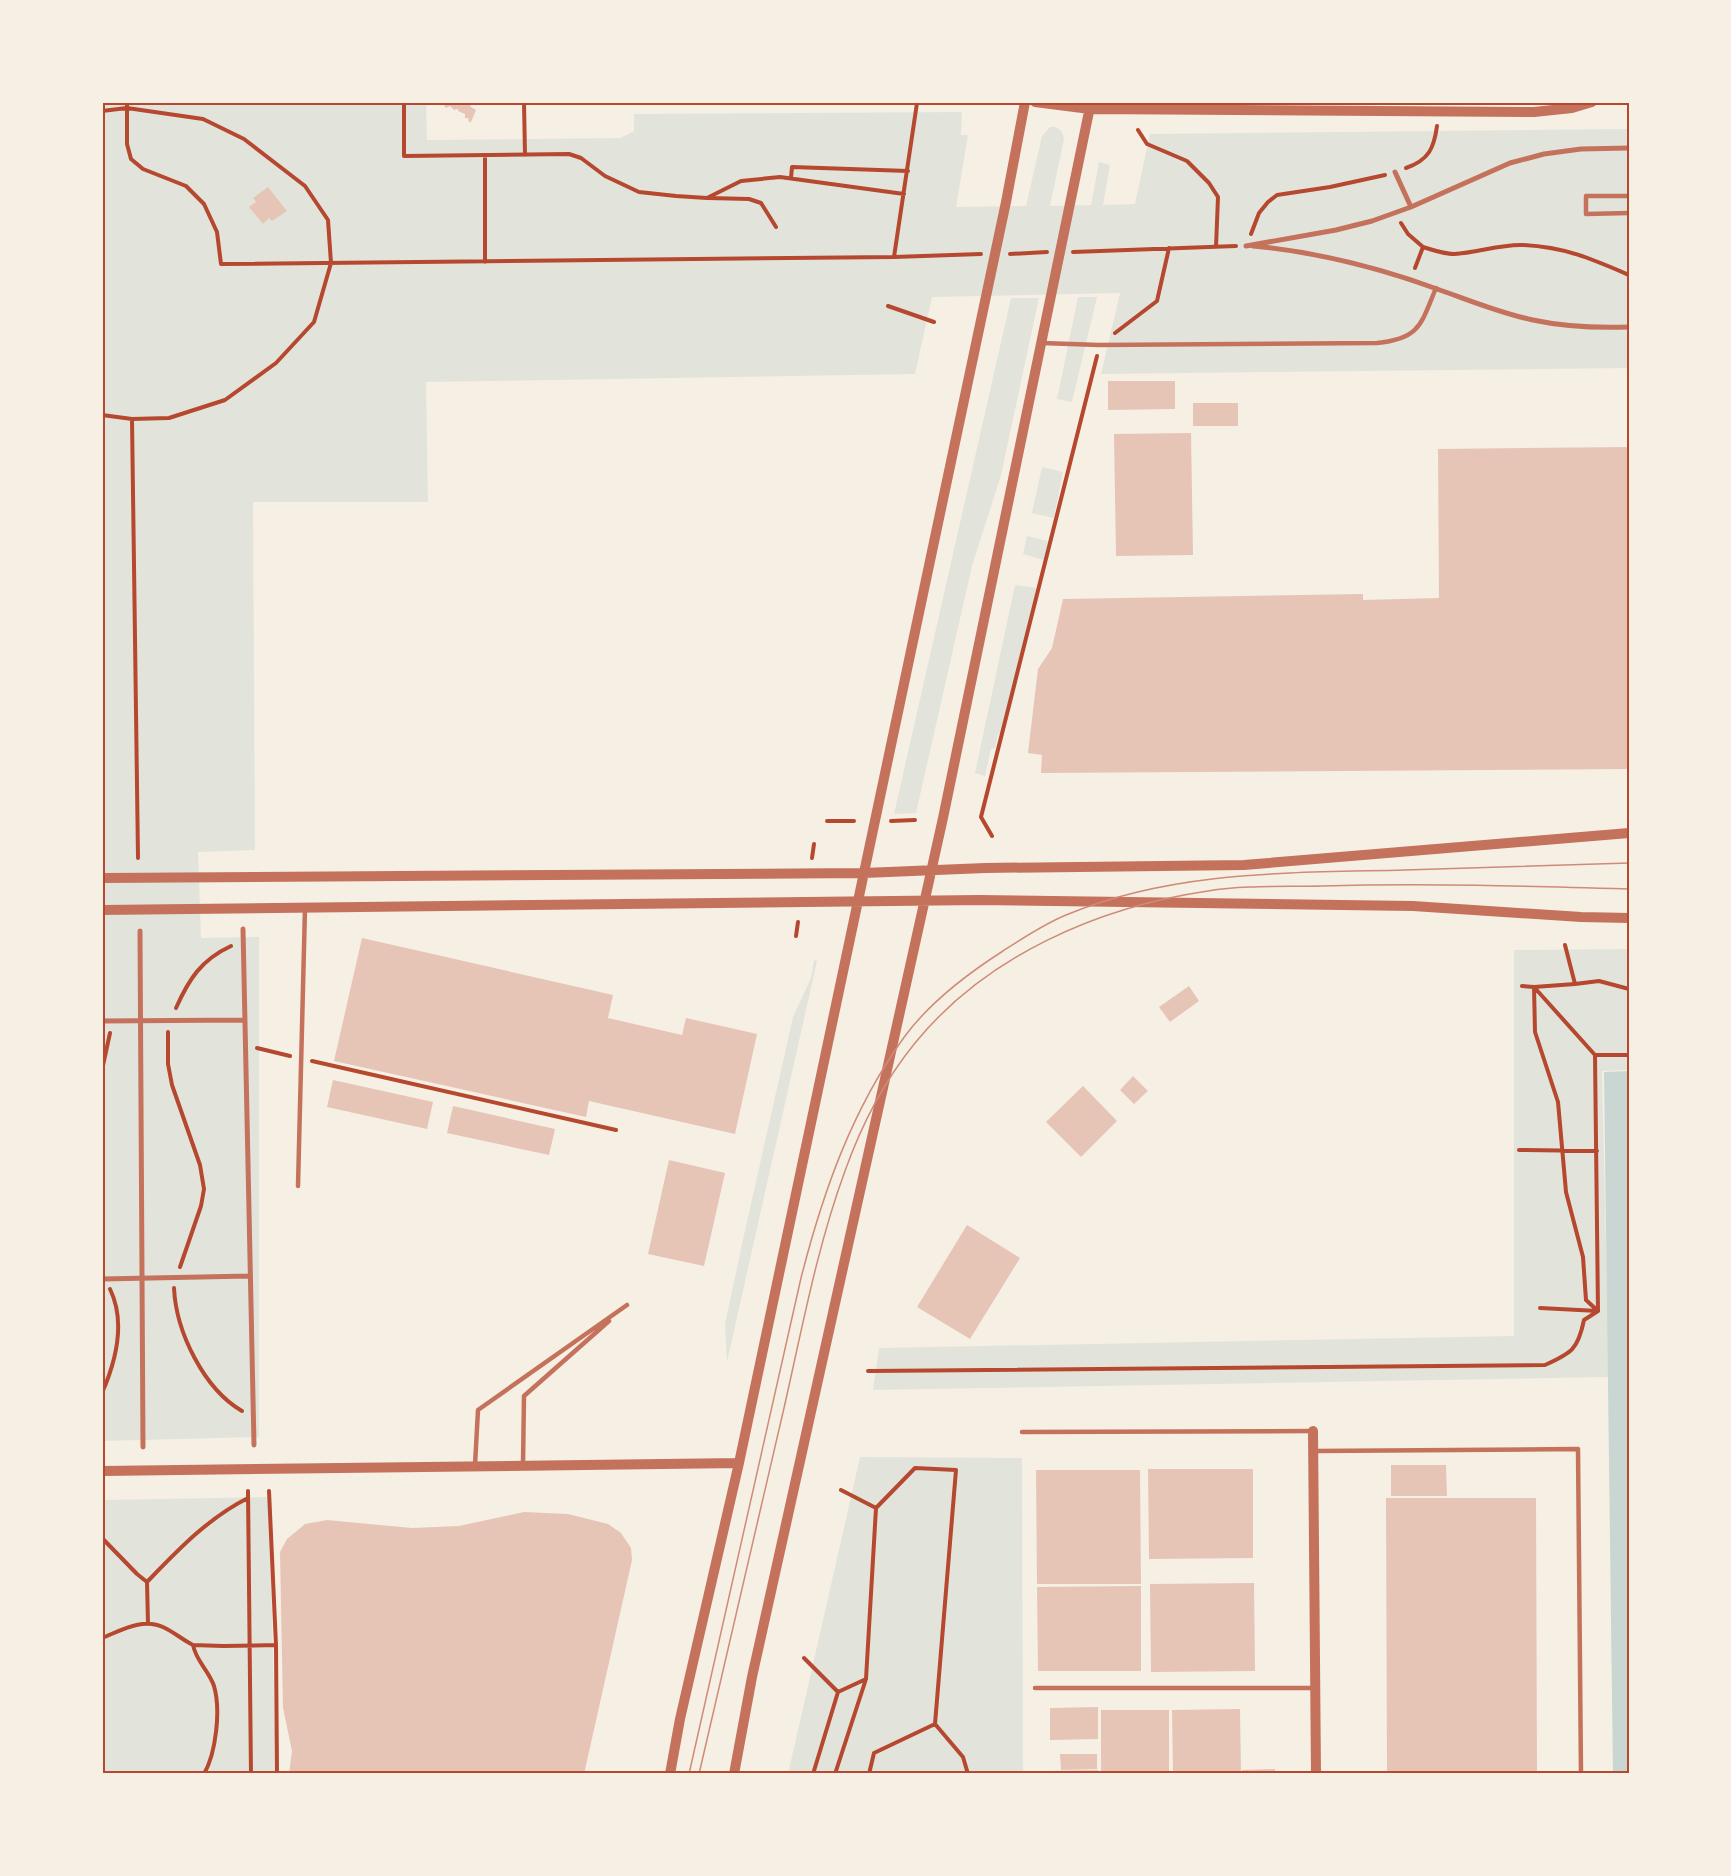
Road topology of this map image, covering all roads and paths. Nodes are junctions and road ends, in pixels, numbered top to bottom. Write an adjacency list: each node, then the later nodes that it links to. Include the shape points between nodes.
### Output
1 (404, 102): 13 (path, via 404,156)
2 (524, 102): 14 (path)
3 (1025, 102): 51 (street)
4 (1035, 102): 8 (street)
5 (1592, 102): 8 (street, via 1534,112)
6 (917, 103): 15 (path)
7 (127, 105): 9 (path); 30 (path, via 203,119 244,139 274,160 305,186 328,220); 30 (path, via 131,159 143,169 186,186 204,204 217,232 221,264)
8 (1090, 105): 37 (street)
9 (102, 111)
10 (1437, 126): 16 (path, via 1428,154 1413,166)
11 (1138, 130): 26 (path, via 1148,144 1187,161 1209,183 1218,197)
12 (1629, 148): 21 (street, via 1581,149 1510,163)
13 (485, 155): 14 (path); 29 (path)
14 (525, 155): 20 (path, via 569,154 639,192)
15 (908, 171): 17 (path, via 792,167); 18 (path)
16 (1395, 172): 21 (street); 25 (path, via 1277,195 1259,213)
17 (791, 178): 18 (path); 20 (path, via 741,181)
18 (904, 194): 29 (path, via 894,257)
19 (1629, 196): 23 (lane, via 1586,196 1586,214)
20 (707, 198): 24 (path, via 761,203)
21 (1411, 207): 22 (street)
22 (1396, 213): 25 (street, via 1336,230); 27 (path, via 1408,234)
23 (1629, 213)
24 (776, 227)
25 (1246, 246): 32 (street, via 1360,264)
26 (1216, 247)
27 (1423, 247): 31 (path, via 1455,254 1506,246 1555,248); 32 (path)
28 (1169, 248): 38 (path, via 1157,301)
29 (485, 262): 30 (path)
30 (332, 263): 40 (path, via 314,322 276,363 225,400 168,418)
31 (1629, 275)
32 (1411, 280): 33 (street)
33 (1436, 288): 36 (street, via 1484,308 1533,321 1582,328); 38 (lane, via 1424,319 1413,333 1398,341)
34 (888, 306): 35 (path)
35 (934, 322)
36 (1629, 327)
37 (1041, 343): 38 (lane); 50 (street)
38 (1099, 345): 46 (path, via 981,817)
39 (102, 415): 40 (path)
40 (132, 419): 48 (path)
41 (915, 820): 44 (path)
42 (827, 821): 43 (path)
43 (854, 821)
44 (891, 821)
45 (1629, 833): 50 (street, via 1244,865)
46 (992, 836)
47 (814, 844): 49 (path)
48 (138, 858)
49 (812, 858)
50 (931, 871): 51 (street); 53 (street)
51 (864, 873): 52 (street); 54 (street)
52 (102, 878)
53 (925, 901): 54 (street); 57 (street, via 1413,906); 124 (street, via 752,1677)
54 (858, 903): 55 (street); 96 (street)
55 (305, 908): 56 (street); 75 (lane)
56 (102, 910)
57 (1629, 918)
58 (798, 922): 61 (path)
59 (243, 929): 62 (street)
60 (140, 931): 70 (street)
61 (795, 936)
62 (243, 944): 68 (street); 71 (path, via 229,947 199,968)
63 (1565, 945): 64 (path)
64 (1575, 984): 66 (path); 67 (path, via 1599,981)
65 (1522, 986): 66 (path)
66 (1534, 987): 73 (path); 79 (path, via 1535,1032 1558,1102)
67 (1629, 989)
68 (244, 1020): 71 (street); 72 (street)
69 (105, 1021): 70 (street); 76 (path, via 110,1031)
70 (140, 1021): 71 (street); 83 (street)
71 (171, 1021): 84 (path, via 167,1038 172,1085 200,1165 204,1189 183,1261)
72 (245, 1045): 75 (path); 82 (street)
73 (1595, 1055): 74 (path); 80 (path)
74 (1629, 1055)
75 (301, 1058): 77 (path); 81 (lane)
76 (102, 1070)
77 (616, 1130)
78 (1519, 1150): 79 (path)
79 (1564, 1150): 80 (path); 87 (path, via 1566,1192 1583,1257 1586,1300)
80 (1597, 1151): 87 (path)
81 (298, 1186)
82 (250, 1276): 84 (street); 90 (street)
83 (142, 1278): 84 (street); 85 (street); 94 (street)
84 (174, 1278): 90 (path, via 185,1337 201,1370 227,1403)
85 (104, 1279): 89 (path, via 115,1299 120,1326)
86 (1540, 1308): 87 (path)
87 (1598, 1311): 88 (path, via 1584,1320 1580,1340 1567,1355 1545,1365)
88 (868, 1371)
89 (102, 1393)
90 (253, 1417): 93 (street)
91 (1313, 1431): 92 (lane); 95 (street)
92 (1022, 1432)
93 (254, 1445)
94 (143, 1447)
95 (1314, 1451): 115 (street); 130 (lane, via 1578,1449)
96 (740, 1463): 97 (street); 123 (street)
97 (523, 1465): 98 (street); 98 (lane, via 524,1396 627,1305 478,1410)
98 (475, 1466): 99 (street)
99 (102, 1472)
100 (841, 1490): 104 (path)
101 (248, 1491): 103 (path)
102 (269, 1491): 111 (path)
103 (248, 1498): 106 (path, via 203,1527); 110 (path)
104 (876, 1508): 113 (path); 117 (path, via 915,1468 956,1470)
105 (102, 1538): 106 (path)
106 (147, 1582): 107 (path)
107 (148, 1624): 108 (path, via 127,1626); 109 (path, via 163,1627)
108 (102, 1638)
109 (193, 1645): 110 (path); 120 (path, via 214,1687 216,1703 216,1736)
110 (249, 1645): 111 (path); 121 (path)
111 (276, 1645): 122 (path)
112 (804, 1658): 116 (path)
113 (866, 1679): 116 (path); 126 (path)
114 (1035, 1688): 115 (lane)
115 (1316, 1688): 129 (street)
116 (838, 1692): 125 (path)
117 (935, 1724): 127 (path, via 874,1753); 128 (path, via 963,1757)
118 (102, 1770): 119 (path)
119 (104, 1774)
120 (204, 1774)
121 (251, 1774)
122 (277, 1774)
123 (670, 1774)
124 (734, 1774)
125 (813, 1774)
126 (835, 1774)
127 (869, 1774)
128 (968, 1774)
129 (1316, 1774)
130 (1581, 1774)

